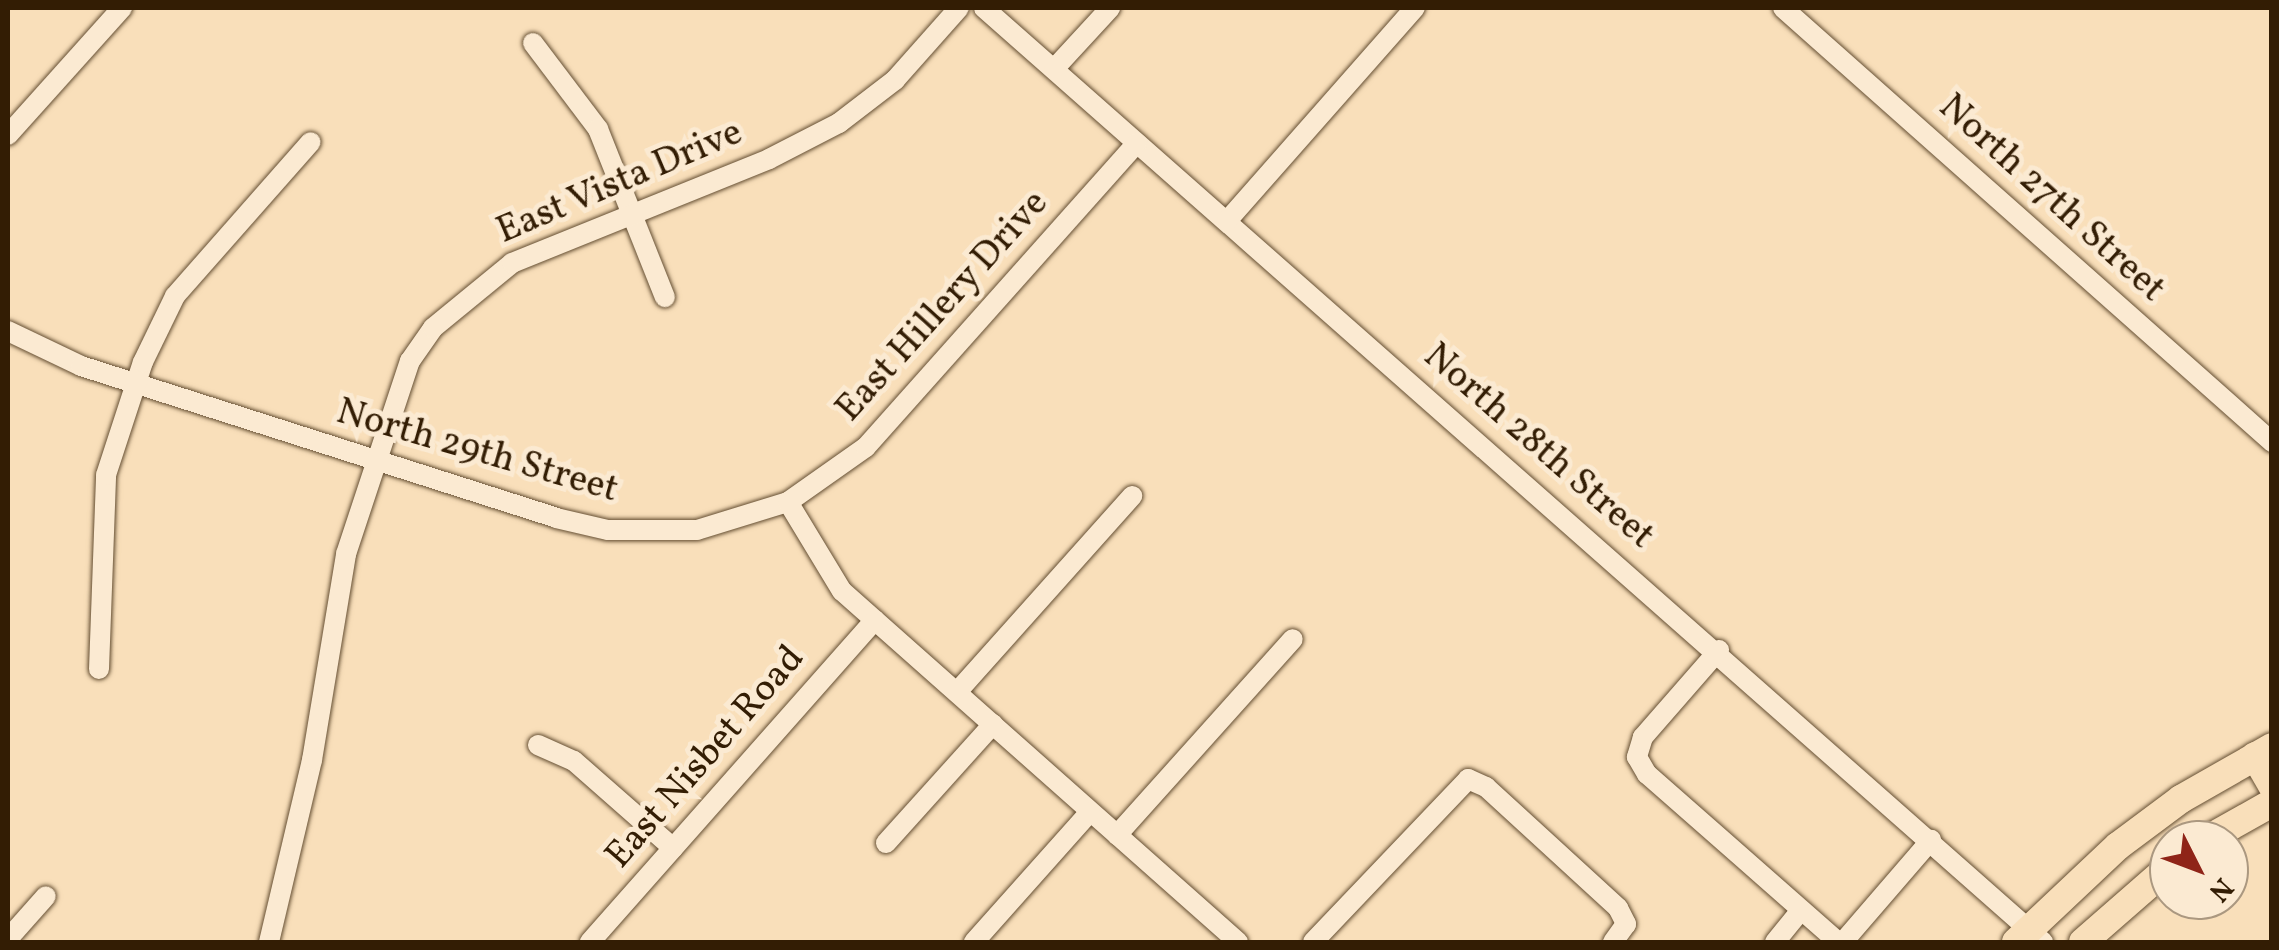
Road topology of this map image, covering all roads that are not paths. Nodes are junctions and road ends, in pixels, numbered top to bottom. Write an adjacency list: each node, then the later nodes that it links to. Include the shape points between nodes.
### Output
1 (122, 8): 9 (street)
2 (960, 8): 12 (street, East Vista Drive, via 894,80 839,123 769,160)
3 (984, 8): 8 (street, North 28th Street)
4 (1110, 8): 8 (street)
5 (1415, 8): 13 (street)
6 (1783, 8): 17 (street, North 27th Street)
7 (533, 44): 12 (street, via 598,130)
8 (1054, 69): 11 (street, North 28th Street)
9 (8, 135)
10 (310, 142): 16 (street, via 175,296)
11 (1137, 143): 13 (street, North 28th Street); 20 (street, East Hillery Drive, via 886,428)
12 (632, 214): 14 (street); 18 (street, East Vista Drive, via 512,263 452,306 410,362)
13 (1227, 221): 23 (street, North 28th Street)
14 (665, 296)
15 (8, 331): 16 (street, North 29th Street)
16 (136, 384): 18 (street, North 29th Street); 24 (street, via 106,475)
17 (2272, 442)
18 (375, 460): 20 (street, North 29th Street, via 608,530 697,530); 43 (street, East Vista Drive, via 338,586 312,760)
19 (1132, 496): 25 (street)
20 (788, 502): 21 (street, via 826,572)
21 (875, 620): 25 (street); 36 (street, East Nisbet Road)
22 (1293, 639): 33 (street)
23 (1719, 650): 34 (street, North 28th Street); 39 (street, via 1643,737 1637,756 1646,774)
24 (99, 669)
25 (957, 692): 26 (street)
26 (993, 724): 31 (street); 35 (street)
27 (538, 745): 36 (street, via 574,761)
28 (2263, 752): 29 (main road); 40 (main road, via 2118,846)
29 (2272, 786)
30 (2272, 803): 32 (main road)
31 (1090, 812): 33 (street); 45 (street)
32 (2242, 820)
33 (1117, 835): 46 (street)
34 (1931, 840): 40 (street, North 28th Street); 50 (street)
35 (886, 843)
36 (673, 848): 44 (street, East Nisbet Road)
37 (2149, 885): 42 (main road)
38 (46, 896): 41 (street)
39 (1801, 910): 49 (street); 50 (street)
40 (2029, 938)
41 (8, 939)
42 (2090, 939)
43 (269, 942)
44 (590, 942)
45 (974, 942)
46 (1238, 942)
47 (1313, 942): 48 (street, via 1468,779 1486,786 1618,908 1626,924)
48 (1614, 942)
49 (1775, 942)
50 (1840, 942)

